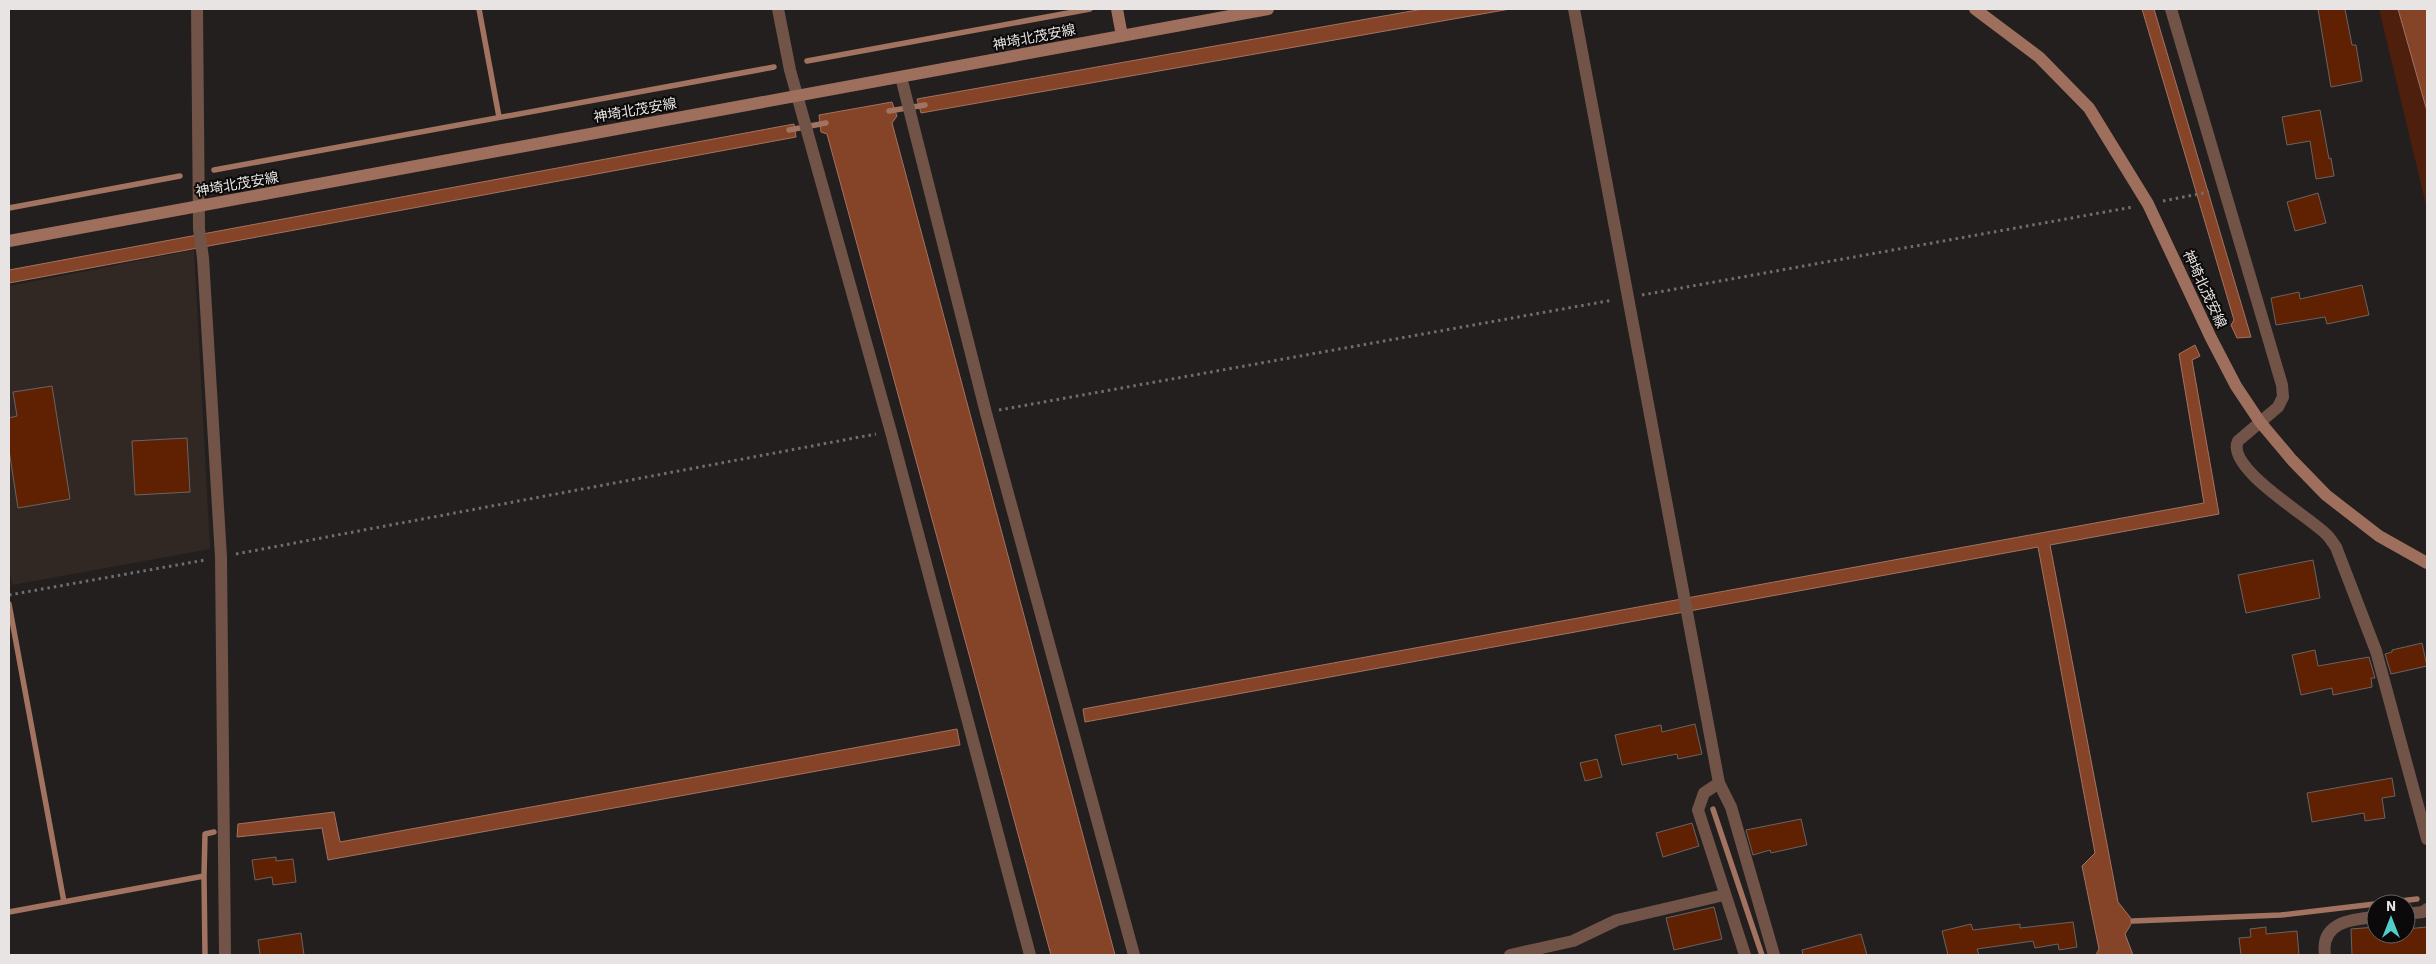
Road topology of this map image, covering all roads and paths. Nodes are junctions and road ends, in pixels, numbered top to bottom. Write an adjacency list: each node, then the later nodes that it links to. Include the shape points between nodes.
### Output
1 (197, 9): 13 (street)
2 (778, 9): 10 (street)
3 (1117, 9): 8 (main road)
4 (1268, 9): 8 (main road, 神埼北茂安線)
5 (1574, 9): 15 (street)
6 (1975, 9): 12 (main road, 神埼北茂安線, via 2039,56 2089,108)
7 (2171, 9): 17 (street, via 2282,385 2283,397 2278,407)
8 (1122, 36): 9 (main road, 神埼北茂安線)
9 (901, 77): 10 (main road, 神埼北茂安線); 16 (street)
10 (797, 96): 13 (main road, 神埼北茂安線); 18 (street)
11 (2211, 191): 12 (path)
12 (2148, 204): 15 (path); 17 (main road, 神埼北茂安線, via 2236,386)
13 (198, 206): 14 (main road, 神埼北茂安線); 19 (street)
14 (9, 241)
15 (1628, 298): 16 (path); 22 (street)
16 (986, 412): 28 (street)
17 (2260, 422): 20 (main road, 神埼北茂安線, via 2326,495 2379,536); 23 (street, via 2238,441 2237,453 2265,486 2327,534 2336,547 2376,651)
18 (891, 432): 19 (path); 27 (street)
19 (221, 557): 21 (path); 26 (street)
20 (2427, 563)
21 (9, 595)
22 (1719, 784): 24 (street, via 1704,793 1698,810); 31 (street, via 1731,807)
23 (2427, 839)
24 (1724, 895): 29 (street, via 1618,920 1573,941); 30 (street)
25 (2366, 918): 32 (street, via 2350,919 2337,925 2328,935)
26 (225, 955)
27 (1030, 955)
28 (1134, 955)
29 (1510, 955)
30 (1745, 955)
31 (1774, 955)
32 (2325, 955)

